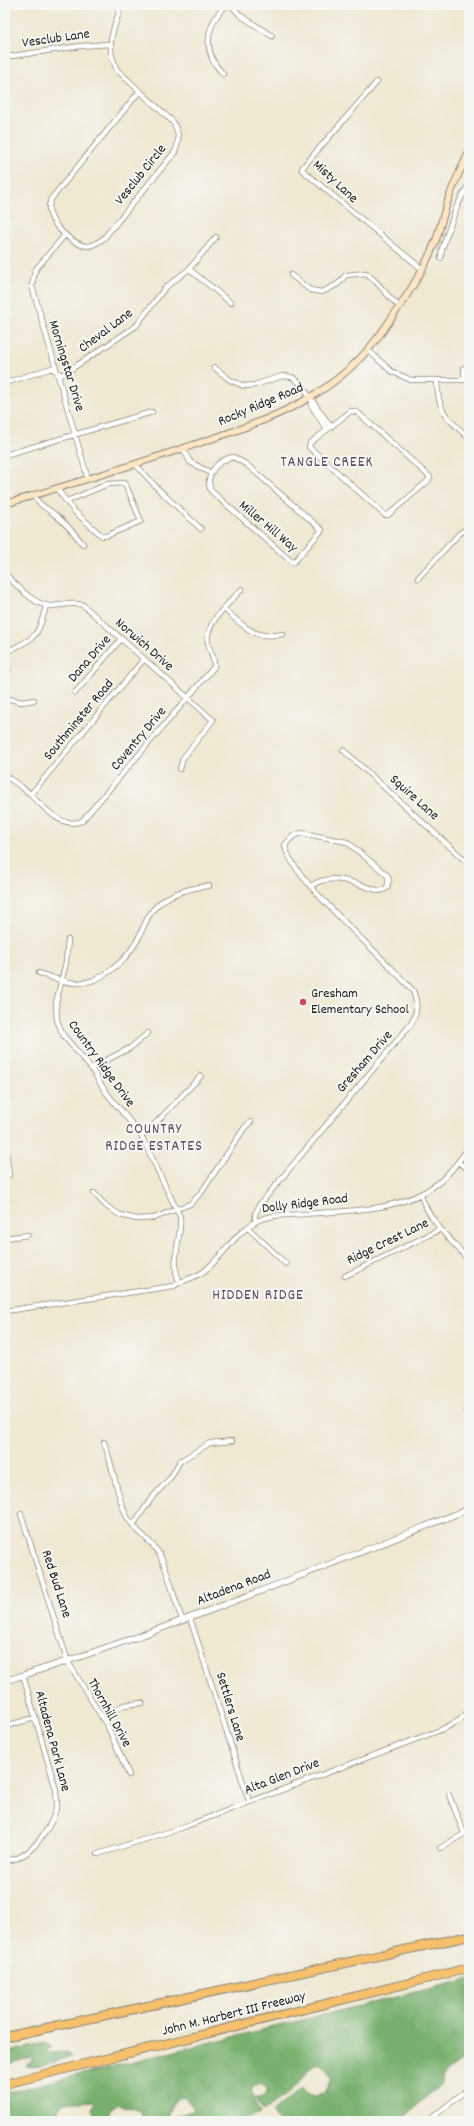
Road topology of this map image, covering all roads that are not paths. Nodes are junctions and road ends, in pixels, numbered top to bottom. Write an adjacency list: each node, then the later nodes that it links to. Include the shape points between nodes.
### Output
1 (122, 5): 5 (street)
2 (227, 5): 7 (street, via 219,12 211,26 208,42 212,58)
3 (231, 5): 4 (street, via 240,15)
4 (272, 36)
5 (109, 44): 6 (street, Vesclub Lane); 9 (street, Vesclub Circle, via 117,70)
6 (5, 57)
7 (223, 74)
8 (377, 82): 16 (street, Misty Lane, via 302,170)
9 (139, 92): 12 (street, Vesclub Circle, via 51,199 51,219); 12 (street, Vesclub Circle, via 173,122 179,140 174,152 104,238 87,246)
10 (469, 153): 16 (main road, Rocky Ridge Road)
11 (469, 184): 14 (street, via 457,206)
12 (65, 235): 23 (street, Morningstar Drive, via 35,270 32,286)
13 (216, 237): 15 (street, Cheval Lane)
14 (441, 258)
15 (189, 269): 18 (street); 23 (street, Cheval Lane, via 165,288 130,331 67,372 60,375)
16 (422, 269): 19 (main road, Rocky Ridge Road)
17 (290, 275): 19 (street, via 310,290 322,292 338,284 346,275 366,273)
18 (231, 303)
19 (399, 306): 20 (main road, Rocky Ridge Road)
20 (368, 350): 25 (street, via 400,376 411,380); 27 (main road, Rocky Ridge Road, via 351,368)
21 (214, 367): 27 (street, via 230,380 244,386 282,376 292,377 300,382)
22 (464, 368): 24 (street)
23 (56, 371): 26 (street, Cheval Lane, via 52,368); 32 (street, Morningstar Drive)
24 (466, 380): 25 (street)
25 (437, 381): 33 (street, via 440,407 448,420)
26 (5, 383)
27 (311, 400): 29 (street, via 316,403); 34 (main road, Rocky Ridge Road, via 258,423)
28 (152, 412): 32 (street)
29 (320, 414): 30 (street); 31 (street)
30 (331, 427): 31 (street); 31 (street, via 351,411 355,411 429,475 430,479 385,515 309,447 310,443)
31 (326, 430)
32 (75, 434): 35 (street); 38 (street, Morningstar Drive)
33 (469, 438)
34 (183, 448): 36 (main road, Rocky Ridge Road); 37 (street, via 190,462)
35 (5, 455)
36 (136, 465): 38 (main road, Rocky Ridge Road); 44 (street)
37 (211, 473): 37 (street, Miller Hill Way, via 225,459 240,459 322,530 293,563 215,496 209,487)
38 (88, 479): 39 (main road, Rocky Ridge Road)
39 (57, 489): 40 (main road, Rocky Ridge Road); 41 (street)
40 (34, 496): 42 (main road, Rocky Ridge Road); 45 (street, via 37,503 72,529)
41 (67, 501): 41 (street, via 84,521 102,536 142,521 125,483 108,484)
42 (5, 504)
43 (469, 527): 47 (street, via 459,534)
44 (200, 529)
45 (83, 544)
46 (5, 574): 49 (street, via 34,600)
47 (418, 578)
48 (242, 589): 50 (street, Coventry Drive)
49 (46, 606): 52 (street, Norwich Drive, via 78,603); 53 (street, via 38,634)
50 (224, 610): 51 (street, via 259,636); 57 (street, Coventry Drive, via 212,623 208,632 214,667)
51 (283, 634)
52 (121, 639): 54 (street, Norwich Drive); 56 (street, Dana Drive)
53 (6, 651): 55 (street, via 8,670)
54 (144, 659): 57 (street, Norwich Drive); 63 (street, Southminster Road)
55 (5, 686)
56 (75, 693)
57 (188, 697): 61 (street, Norwich Drive, via 213,720 183,758); 63 (street, Coventry Drive, via 82,821 68,824 61,821)
58 (5, 698): 59 (street, via 22,702)
59 (34, 700)
60 (343, 750): 64 (street, Squire Lane)
61 (180, 769)
62 (5, 776): 63 (street, Coventry Drive)
63 (31, 794)
64 (469, 864)
65 (209, 886): 69 (street, via 170,897 160,903 148,916 133,946 110,971 85,982)
66 (311, 886): 66 (street, Gresham Drive, via 285,851 284,845 293,836 302,833 347,842 389,879 387,888 380,891 330,879); 83 (street, Gresham Drive, via 413,991 417,1012 411,1024 260,1204 255,1214)
67 (68, 940): 69 (street, Country Ridge Drive)
68 (39, 973): 69 (street)
69 (62, 980): 71 (street, Country Ridge Drive, via 56,1003 57,1020 63,1035)
70 (148, 1033): 71 (street, via 130,1048)
71 (91, 1068): 74 (street, Country Ridge Drive, via 105,1091)
72 (201, 1076): 74 (street, via 147,1132)
73 (251, 1122): 82 (street, via 245,1127 201,1193 190,1204)
74 (140, 1136): 82 (street, Country Ridge Drive)
75 (5, 1144): 79 (street, via 9,1175)
76 (469, 1148): 77 (street, Dolly Ridge Road)
77 (458, 1162): 78 (street); 81 (street, Dolly Ridge Road, via 438,1183)
78 (469, 1170)
79 (5, 1176)
80 (94, 1193): 82 (street, via 106,1206 120,1215 137,1219 154,1218)
81 (421, 1195): 83 (street, Dolly Ridge Road, via 383,1206 277,1216); 85 (street, via 422,1202)
82 (176, 1209): 91 (street, Country Ridge Drive, via 181,1225 175,1262)
83 (256, 1222): 84 (street, Dolly Ridge Road)
84 (248, 1228): 89 (street); 91 (street, Dolly Ridge Road, via 203,1272 186,1282)
85 (441, 1229): 88 (street); 90 (street, Ridge Crest Lane)
86 (28, 1235): 87 (street)
87 (5, 1238)
88 (469, 1260)
89 (286, 1264)
90 (345, 1276)
91 (179, 1282): 92 (street, Dolly Ridge Road, via 163,1289)
92 (5, 1311)
93 (469, 1406): 94 (street)
94 (469, 1422)
95 (232, 1441): 99 (street, via 210,1443 180,1461 171,1477 151,1498)
96 (104, 1442): 99 (street, via 122,1506)
97 (469, 1509): 100 (street, Altadena Road)
98 (21, 1514): 102 (street, Red Bud Lane)
99 (133, 1525): 101 (street, via 158,1553)
100 (190, 1618): 101 (street, Altadena Road); 112 (street, Settlers Lane)
101 (183, 1621): 102 (street, Altadena Road)
102 (68, 1662): 103 (street, Altadena Road); 108 (street, Thornhill Drive)
103 (23, 1675): 104 (street, Altadena Road); 107 (street, Altadena Park Lane)
104 (5, 1681)
105 (142, 1703): 108 (street, via 124,1705)
106 (469, 1711): 112 (street, Alta Glen Drive, via 460,1720 443,1728)
107 (35, 1718): 109 (street); 116 (street, Altadena Park Lane, via 56,1790 57,1803 52,1819 31,1849 21,1856)
108 (102, 1718): 110 (street, Thornhill Drive)
109 (5, 1726)
110 (129, 1775)
111 (449, 1795): 113 (street)
112 (249, 1801): 115 (street, Alta Glen Drive, via 181,1828)
113 (467, 1832): 114 (street)
114 (440, 1848)
115 (98, 1854)
116 (5, 1861)
117 (469, 1936): 119 (highway, John M. Harbert III Freeway)
118 (469, 1968): 120 (highway, John M. Harbert III Freeway)
119 (5, 2037)
120 (5, 2084)
121 (469, 2088): 122 (street)
122 (428, 2121)

